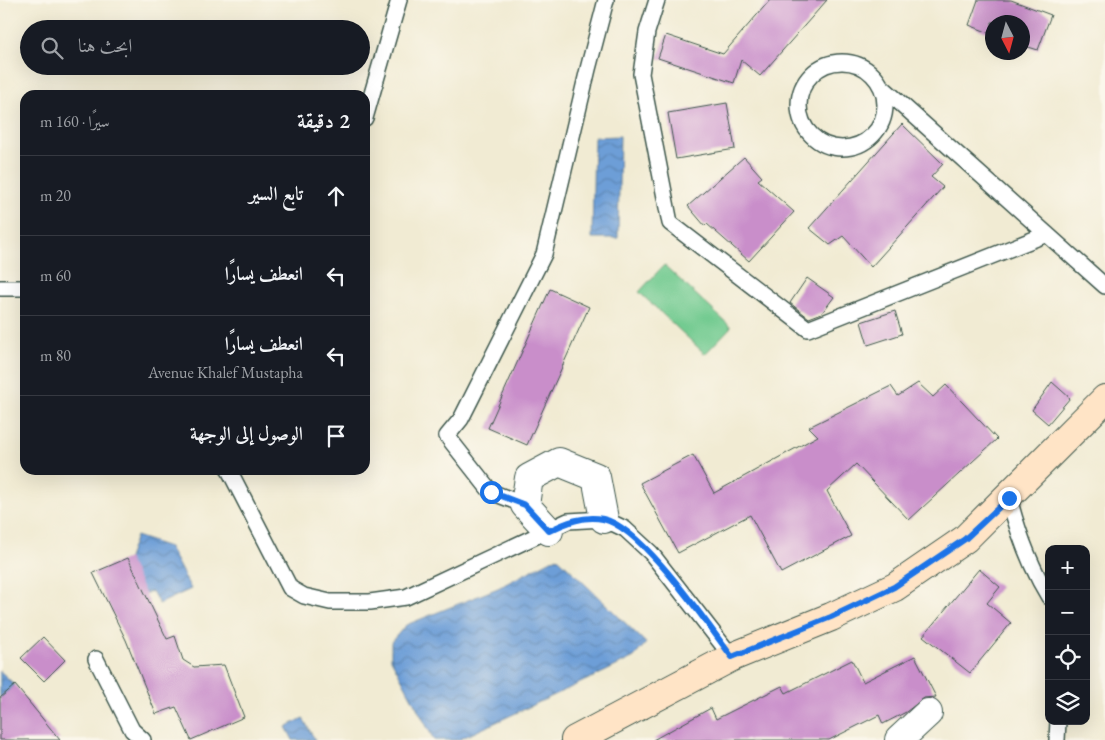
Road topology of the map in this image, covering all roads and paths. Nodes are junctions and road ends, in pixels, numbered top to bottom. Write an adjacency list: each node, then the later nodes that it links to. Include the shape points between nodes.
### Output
1 (399, 0): 5 (lane)
2 (606, 0): 13 (lane, via 544,254 461,419 447,436 491,492)
3 (657, 0): 6 (lane, via 647,32 642,74 670,223 808,330)
4 (880, 85): 4 (lane, via 886,106 883,121 875,134 863,143 848,148 826,146 813,138 804,126 799,111 800,94 806,80 817,70 833,63 848,62 863,67); 6 (lane)
5 (370, 101)
6 (1047, 234): 7 (lane)
7 (1105, 286)
8 (0, 288): 9 (lane)
9 (20, 288)
10 (1105, 399): 12 (main road)
11 (232, 475): 15 (lane, via 290,588 304,596 330,602 370,602 406,597)
12 (1009, 498): 16 (lane, via 1024,548); 17 (main road, via 965,539 894,587 831,617)
13 (525, 505): 14 (street, via 529,478 559,462 596,477); 15 (street)
14 (604, 519): 15 (lane, via 568,521); 17 (lane, via 625,529 651,554)
15 (549, 531)
16 (1045, 590)
17 (732, 657): 22 (main road)
18 (96, 659): 21 (lane, via 132,730)
19 (928, 713): 23 (street)
20 (1058, 725): 24 (lane)
21 (143, 740)
22 (575, 740)
23 (899, 740)
24 (1057, 740)

